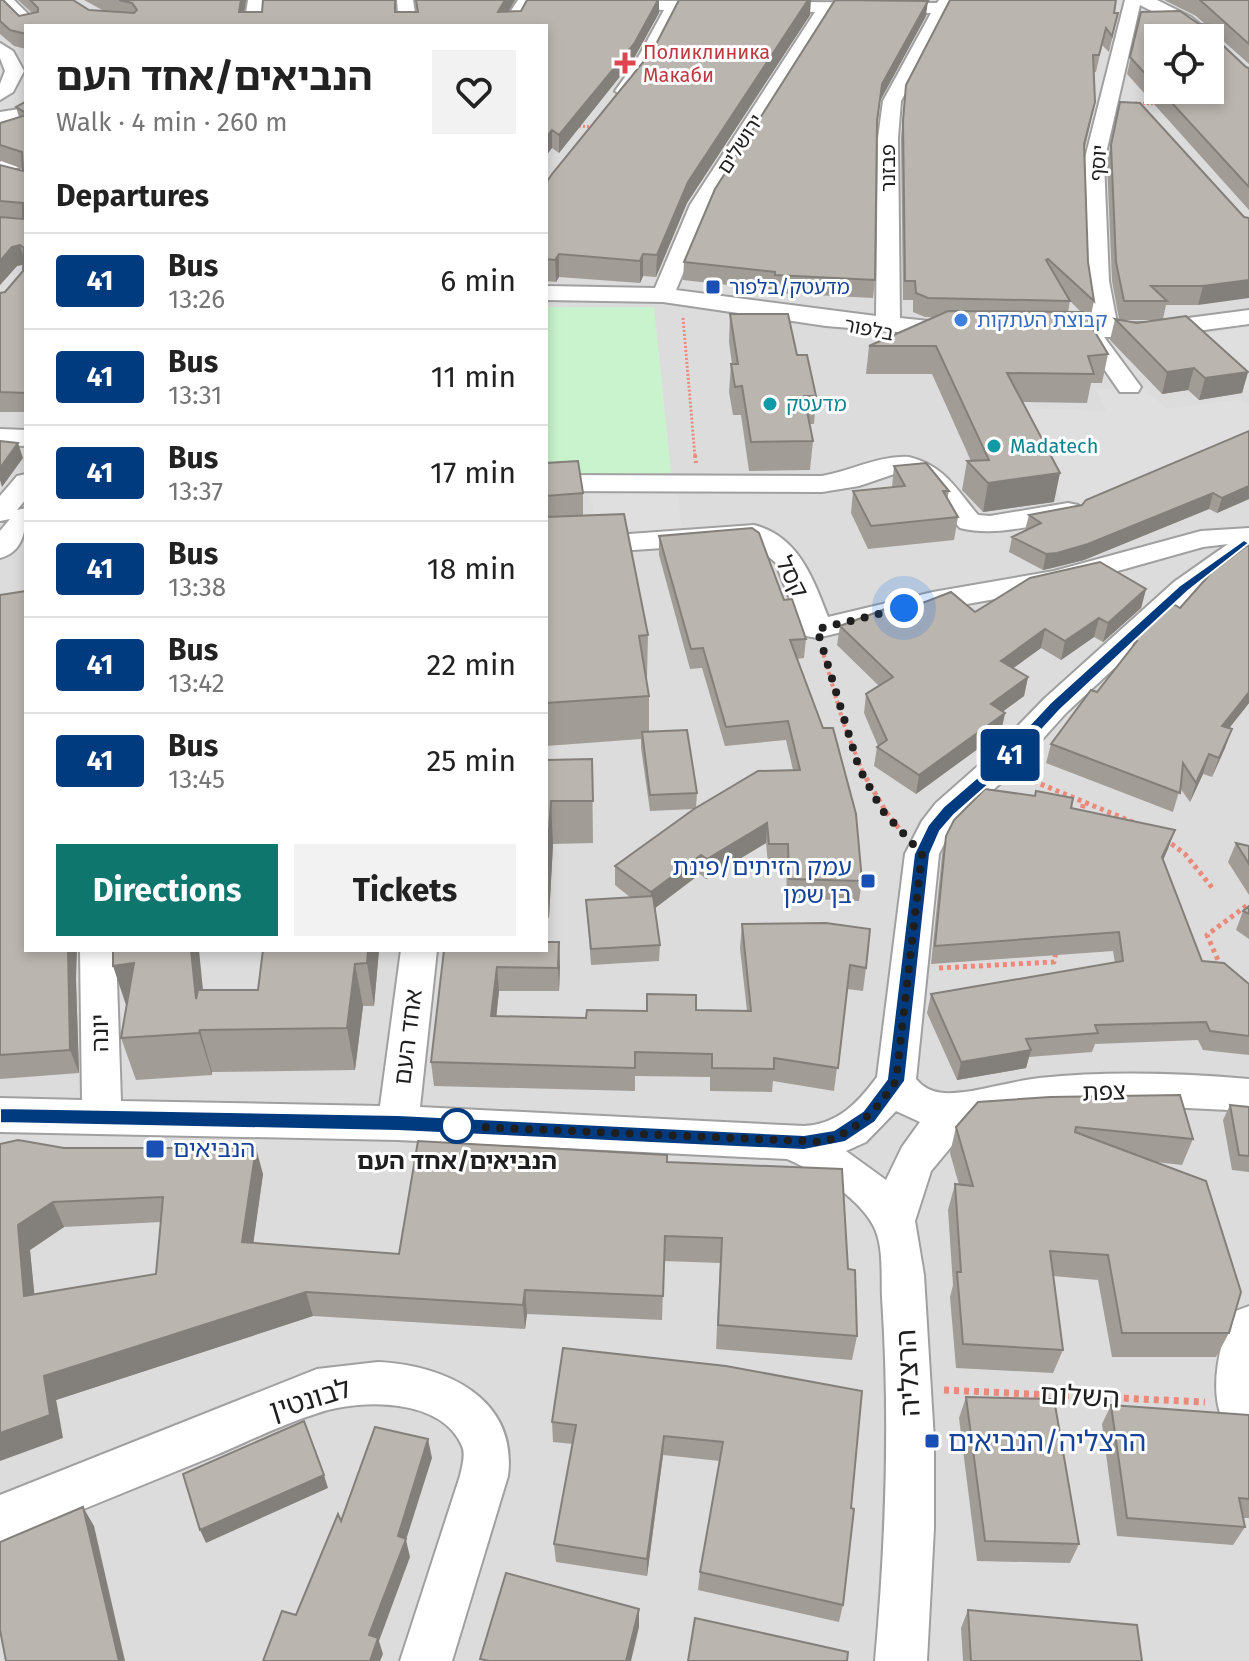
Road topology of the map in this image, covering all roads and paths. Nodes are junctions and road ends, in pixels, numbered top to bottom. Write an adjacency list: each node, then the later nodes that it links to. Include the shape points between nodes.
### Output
1 (4, 0): 12 (street)
2 (256, 0): 13 (street)
3 (391, 0): 14 (street)
4 (405, 0): 15 (street)
5 (526, 0): 16 (street)
6 (548, 0): 9 (street); 17 (street)
7 (1133, 0): 22 (street, יוסף)
8 (1144, 0): 18 (street)
9 (676, 3): 10 (street); 29 (street, via 644,64)
10 (829, 4): 11 (street); 34 (street, ירושלים, via 701,205)
11 (944, 4): 37 (street, פבזנר, via 892,101)
12 (29, 24)
13 (253, 24)
14 (393, 24)
15 (408, 24)
16 (511, 24)
17 (532, 24)
18 (1189, 24)
19 (1224, 52): 20 (street)
20 (1228, 55)
21 (8, 59): 23 (street, via 17,70)
22 (1114, 79): 24 (street); 39 (street, יוסף, via 1094,162)
23 (0, 94)
24 (1135, 103): 25 (path)
25 (1144, 103)
26 (24, 114): 27 (street)
27 (0, 118)
28 (571, 125): 29 (path)
29 (597, 127)
30 (24, 160): 31 (street)
31 (0, 168): 32 (street)
32 (24, 179)
33 (548, 293): 34 (street, בלפור)
34 (672, 296): 36 (street, בלפור); 44 (path)
35 (1249, 317): 39 (street)
36 (826, 319): 37 (street, בלפור); 38 (street, בלפור)
37 (888, 324): 38 (street); 38 (street, בלפור, via 983,336)
38 (863, 331)
39 (1100, 334): 40 (street); 41 (street)
40 (1026, 336)
41 (1129, 387)
42 (0, 437): 43 (street)
43 (24, 438)
44 (698, 482): 45 (street); 47 (street, via 822,484 906,463 945,488 970,522 990,524); 50 (street)
45 (548, 483)
46 (24, 484): 48 (street)
47 (1068, 511)
48 (0, 513)
49 (24, 519): 54 (street)
50 (698, 536): 53 (street, קסל); 55 (street, קסל, via 765,536 787,559)
51 (1249, 536): 55 (street, קסל, via 1201,539 1048,581)
52 (1249, 543): 56 (street, via 1184,588 1055,706)
53 (548, 548)
54 (0, 550)
55 (817, 629): 61 (path, via 859,768 882,810)
56 (999, 766): 57 (path); 61 (street, via 948,811)
57 (1084, 801): 58 (path); 59 (path)
58 (1142, 826)
59 (1078, 831)
60 (1163, 837): 62 (path)
61 (922, 854): 67 (street)
62 (1214, 890)
63 (1249, 904): 68 (path, via 1207,935)
64 (1057, 948): 67 (path, via 1054,962)
65 (98, 952): 74 (street, יונה)
66 (419, 952): 75 (street, אחד העם)
67 (909, 969): 69 (street)
68 (1223, 969)
69 (896, 1081): 71 (street, צפת, via 903,1093 925,1108); 77 (street, via 852,1130 823,1142)
70 (1249, 1095): 71 (street, צפת, via 1041,1094)
71 (960, 1108): 78 (street, via 915,1159)
72 (0, 1115): 73 (street)
73 (56, 1117): 74 (street); 76 (street)
74 (102, 1117): 75 (street)
75 (398, 1123): 77 (street)
76 (0, 1134)
77 (786, 1141): 78 (street, via 830,1161)
78 (894, 1221): 80 (street, הרצליה)
79 (1249, 1326): 81 (street, via 1243,1354)
80 (912, 1389): 81 (path, השלום); 84 (street, הרצליה, via 909,1572)
81 (1244, 1404)
82 (0, 1519): 83 (street, לבונטין, via 317,1391 353,1382 427,1391 458,1405 488,1448)
83 (426, 1661)
84 (901, 1661)

